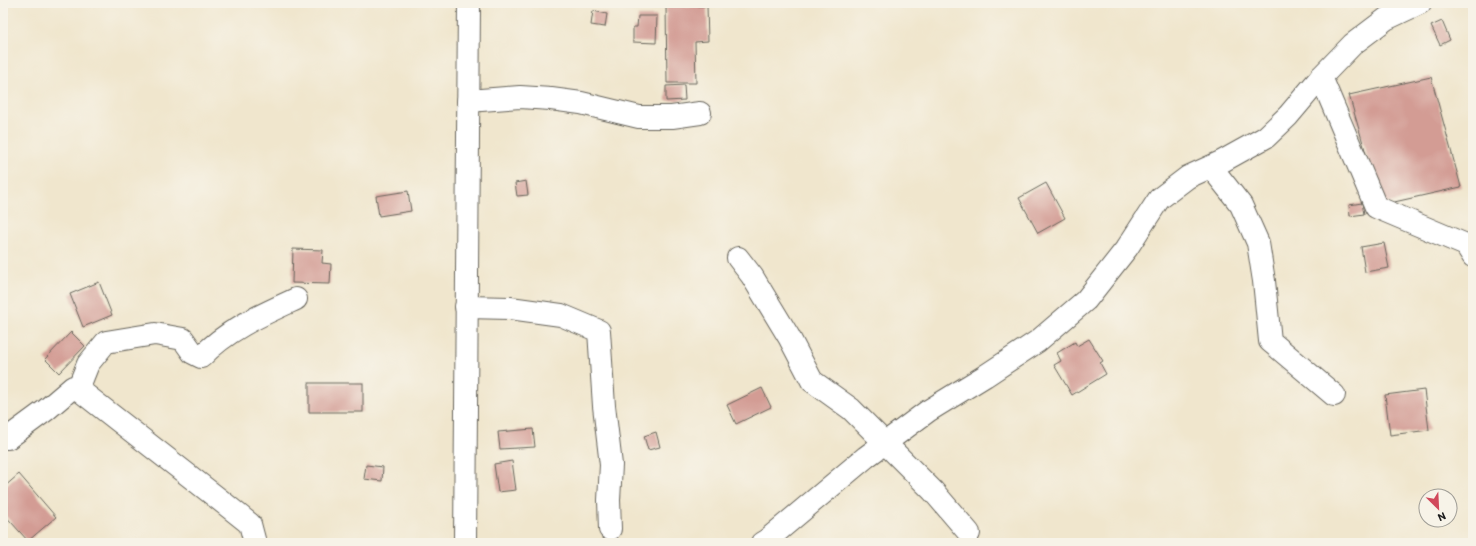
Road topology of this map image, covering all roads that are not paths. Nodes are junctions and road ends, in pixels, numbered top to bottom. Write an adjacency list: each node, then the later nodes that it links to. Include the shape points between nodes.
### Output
1 (469, 3): 4 (street)
2 (1420, 3): 3 (street, via 1386,19 1353,44)
3 (1321, 77): 6 (street, via 1288,116 1266,137); 7 (street, via 1376,208 1466,245)
4 (468, 100): 5 (street, via 520,97 551,99 581,103 639,117 672,117); 10 (street)
5 (700, 113)
6 (1211, 167): 12 (street, via 1241,205 1258,243 1270,341); 14 (street, via 1188,177 1159,199 1127,248 1086,300 1038,341 928,411)
7 (1473, 256)
8 (738, 258): 14 (street, via 789,337 812,381 851,409)
9 (296, 299): 11 (street, via 230,332 201,357 193,353 183,339 154,334 106,342 88,364)
10 (466, 307): 15 (street, via 510,308 561,315 599,331 611,465); 19 (street)
11 (78, 389): 13 (street, via 73,388 8,438); 18 (street, via 250,524)
12 (1334, 394)
13 (3, 438)
14 (885, 442): 16 (street, via 933,491); 17 (street)
15 (610, 529)
16 (969, 533)
17 (766, 542)
18 (255, 543)
19 (465, 543)

